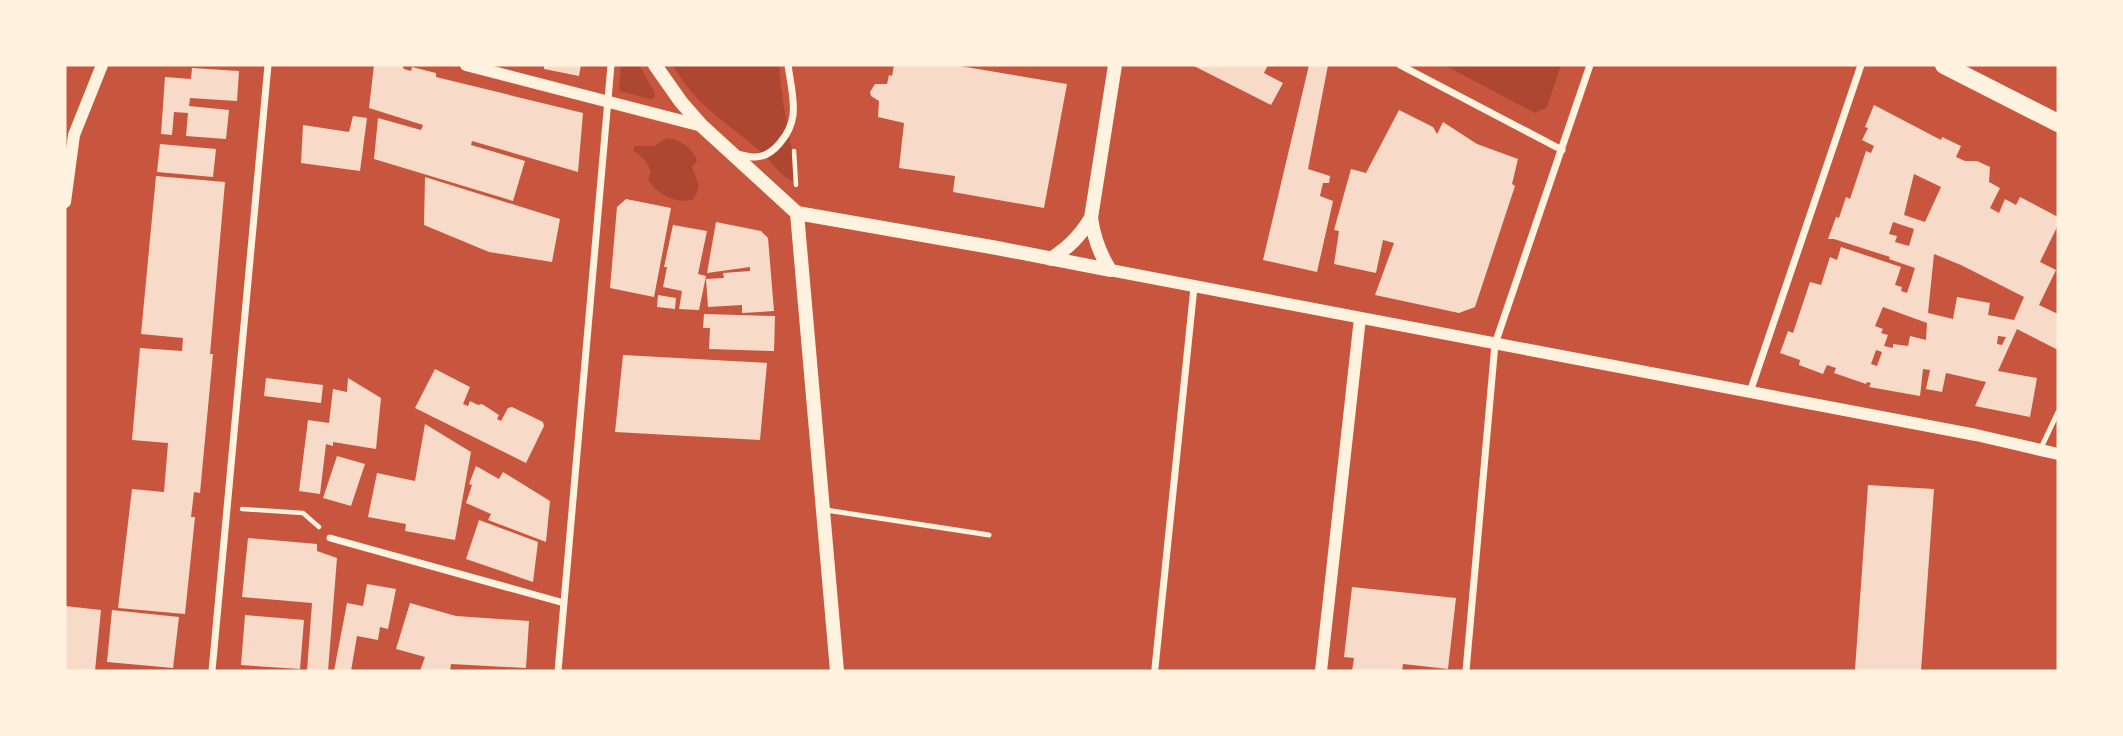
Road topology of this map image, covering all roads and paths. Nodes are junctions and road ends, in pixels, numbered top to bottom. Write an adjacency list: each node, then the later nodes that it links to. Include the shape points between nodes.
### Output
1 (102, 65): 18 (street, via 74,135)
2 (268, 65): 30 (street)
3 (466, 65): 12 (street)
4 (611, 65): 12 (street)
5 (655, 65): 15 (main road)
6 (788, 65): 13 (street)
7 (1115, 65): 20 (main road)
8 (1399, 65): 16 (street)
9 (1590, 65): 16 (street)
10 (1861, 65): 26 (street)
11 (1944, 65): 14 (main road)
12 (608, 102): 15 (street); 34 (street)
13 (793, 117): 17 (street, via 774,150 754,157); 19 (path)
14 (2058, 123)
15 (702, 126): 17 (main road)
16 (1562, 150): 25 (street)
17 (733, 153): 19 (main road)
18 (65, 202)
19 (797, 214): 21 (main road); 31 (main road)
20 (1091, 218): 21 (main road, via 1068,248); 22 (main road, via 1093,237)
21 (1051, 258): 22 (main road)
22 (1110, 270): 23 (street)
23 (1194, 287): 24 (street); 35 (street)
24 (1360, 318): 25 (street); 39 (street)
25 (1495, 344): 26 (street); 40 (street)
26 (1750, 392): 28 (street)
27 (2058, 412): 28 (lane)
28 (2040, 450): 29 (street)
29 (2058, 454)
30 (227, 508): 33 (path, via 303,513); 36 (street)
31 (822, 509): 32 (lane); 38 (main road)
32 (989, 535)
33 (330, 538): 34 (street)
34 (564, 603): 37 (street)
35 (1155, 668)
36 (212, 671)
37 (558, 671)
38 (836, 671)
39 (1321, 671)
40 (1466, 671)

